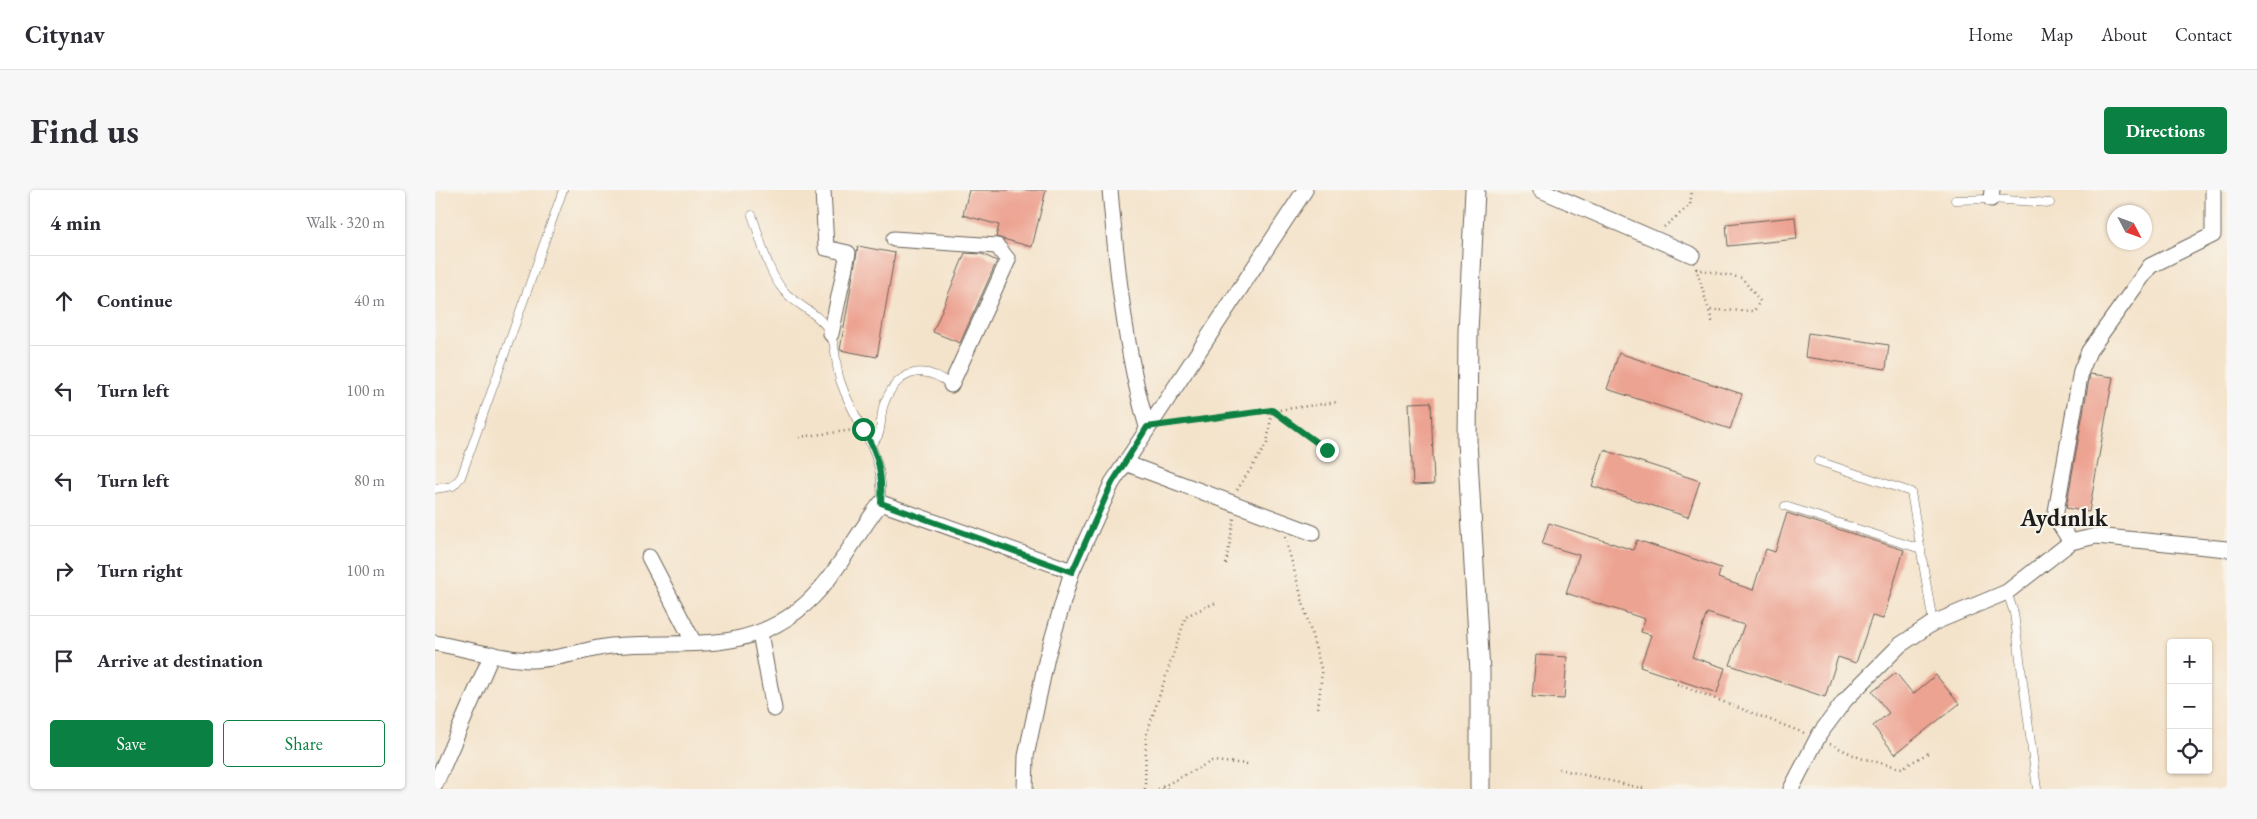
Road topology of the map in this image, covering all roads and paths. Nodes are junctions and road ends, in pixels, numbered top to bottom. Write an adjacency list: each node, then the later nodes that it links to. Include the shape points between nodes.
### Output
1 (563, 190): 29 (lane, via 461,478 453,486)
2 (823, 190): 18 (street, via 826,248 848,253)
3 (1110, 190): 22 (street, via 1117,274)
4 (1305, 190): 22 (street)
5 (1475, 190): 60 (street, via 1467,332 1467,441 1480,672)
6 (1541, 190): 13 (street)
7 (1692, 190): 13 (path, via 1690,205)
8 (2213, 190): 35 (street, via 2213,235 2145,270 2084,361 2055,517)
9 (1992, 195): 10 (lane); 11 (lane)
10 (1955, 200)
11 (2050, 203)
12 (752, 214): 18 (lane, via 779,285 793,300 820,318)
13 (1651, 238): 15 (street)
14 (894, 239): 19 (street, via 997,246 1008,260)
15 (1694, 262): 16 (path); 16 (path, via 1742,278 1760,301 1754,311)
16 (1709, 310): 17 (path)
17 (1713, 324)
18 (831, 334): 23 (lane, via 841,385)
19 (951, 385): 25 (lane, via 930,372 916,372 904,378 888,396 879,435)
20 (1338, 402): 21 (path)
21 (1272, 410): 22 (path); 26 (path); 31 (path, via 1267,444)
22 (1147, 427): 28 (street)
23 (863, 429): 24 (path); 25 (lane)
24 (799, 436)
25 (871, 443): 30 (lane, via 881,476)
26 (1327, 450)
27 (1819, 461): 36 (lane, via 1911,492)
28 (1125, 463): 31 (street); 40 (street, via 1112,483)
29 (435, 489)
30 (881, 503): 40 (street); 44 (street, via 814,596 784,620)
31 (1233, 503): 33 (street); 39 (path)
32 (1785, 506): 36 (lane)
33 (1280, 521): 34 (street); 50 (path, via 1323,672)
34 (1313, 534)
35 (2071, 542): 37 (street, via 2096,536); 41 (street)
36 (1921, 549): 43 (lane)
37 (2227, 550)
38 (649, 557): 46 (street)
39 (1226, 564)
40 (1072, 572): 57 (street, via 1047,657 1026,756)
41 (2007, 592): 43 (street); 63 (lane, via 2014,613)
42 (1215, 603): 58 (path, via 1186,616 1146,736)
43 (1933, 623): 51 (street, via 1900,645 1845,700)
44 (760, 633): 46 (street, via 730,642); 49 (street)
45 (435, 642): 47 (street)
46 (694, 643): 47 (street, via 608,646 534,660)
47 (491, 654): 55 (street)
48 (1677, 684): 51 (path)
49 (774, 709)
50 (1318, 709)
51 (1817, 738): 52 (path, via 1860,758 1902,768); 62 (street)
52 (1930, 752)
53 (1248, 764): 56 (path, via 1212,761)
54 (1559, 769): 61 (path)
55 (435, 786)
56 (1159, 788): 59 (path)
57 (1025, 789)
58 (1145, 789)
59 (1169, 789)
60 (1480, 789)
61 (1645, 789)
62 (1791, 789)
63 (2037, 789)

